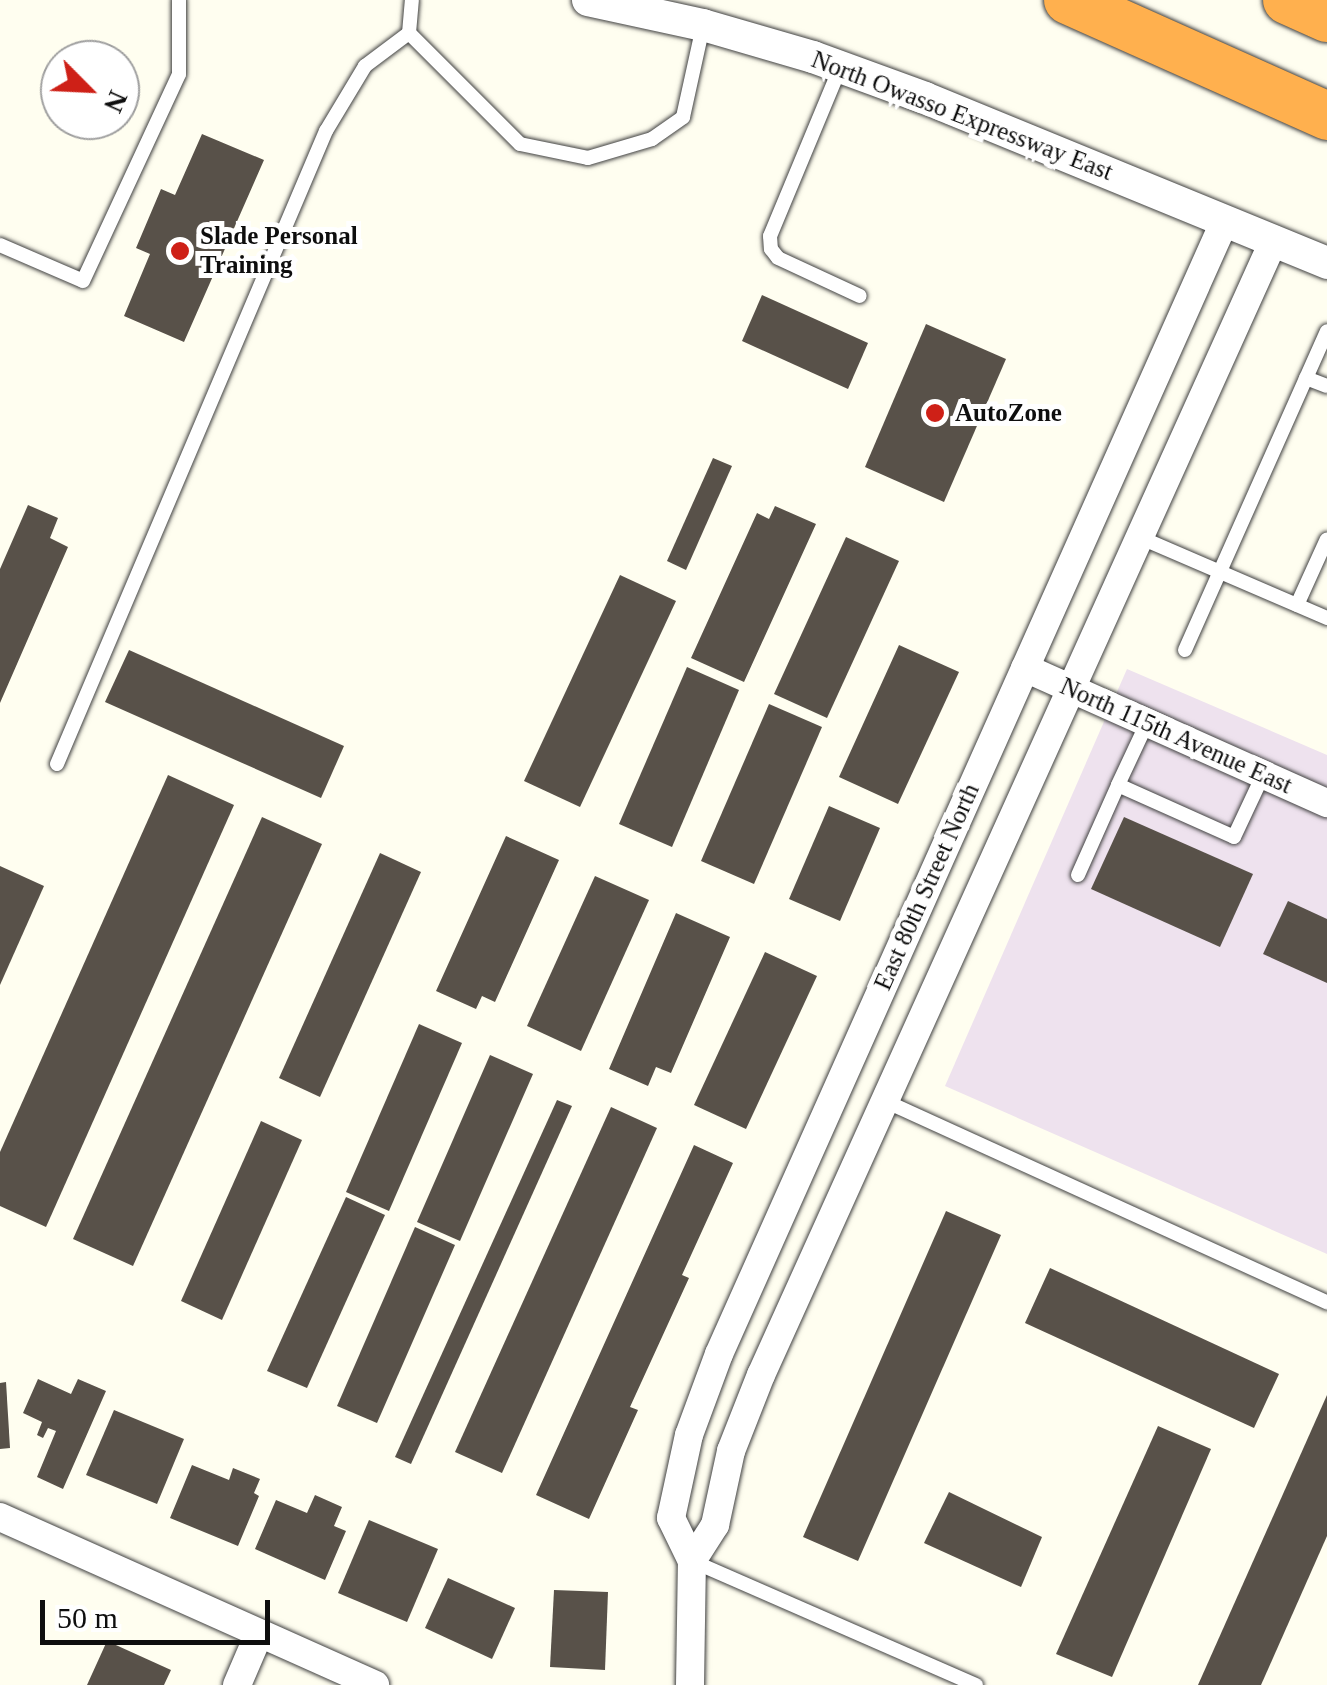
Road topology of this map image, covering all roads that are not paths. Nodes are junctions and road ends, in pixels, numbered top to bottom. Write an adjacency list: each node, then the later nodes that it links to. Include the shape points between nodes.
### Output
1 (178, 0): 13 (lane, via 179,74 83,281)
2 (412, 0): 8 (lane)
3 (588, 0): 7 (street, North Owasso Expressway East)
4 (1068, 0): 10 (highway)
5 (1287, 0): 6 (highway)
6 (1327, 18)
7 (703, 26): 8 (lane, via 683,118 652,138 588,158 520,144); 9 (street, North Owasso Expressway East)
8 (409, 33): 28 (lane, via 365,66 326,131)
9 (840, 67): 11 (street, North Owasso Expressway East); 15 (lane, via 770,236 771,249)
10 (1327, 116)
11 (1224, 220): 12 (street, North Owasso Expressway East); 25 (street, East 80th Street North)
12 (1274, 240): 14 (street, North Owasso Expressway East); 19 (street, East 80th Street North)
13 (0, 245)
14 (1327, 263)
15 (860, 296)
16 (1327, 331): 17 (lane)
17 (1306, 378): 18 (lane); 21 (lane)
18 (1327, 386)
19 (1139, 537): 21 (lane); 26 (street, East 80th Street North)
20 (1327, 539): 22 (lane)
21 (1220, 572): 22 (lane); 24 (lane)
22 (1297, 605): 23 (lane)
23 (1327, 618)
24 (1185, 650)
25 (1025, 668): 26 (street, North 115th Avenue East); 36 (street, East 80th Street North, via 695,1419 671,1518)
26 (1070, 689): 27 (street, North 115th Avenue East); 33 (street, East 80th Street North)
27 (1146, 723): 29 (street, North 115th Avenue East); 30 (lane)
28 (57, 764)
29 (1264, 775): 30 (lane, via 1234,837); 31 (street, North 115th Avenue East)
30 (1118, 785): 32 (lane)
31 (1327, 803)
32 (1078, 875)
33 (885, 1101): 34 (lane); 36 (street, East 80th Street North, via 760,1375 731,1451 715,1524)
34 (1327, 1302)
35 (0, 1518): 37 (street)
36 (692, 1561): 40 (street, East 80th Street North); 41 (lane)
37 (259, 1634): 38 (street); 39 (street)
38 (237, 1685)
39 (375, 1685)
40 (690, 1685)
41 (976, 1685)

